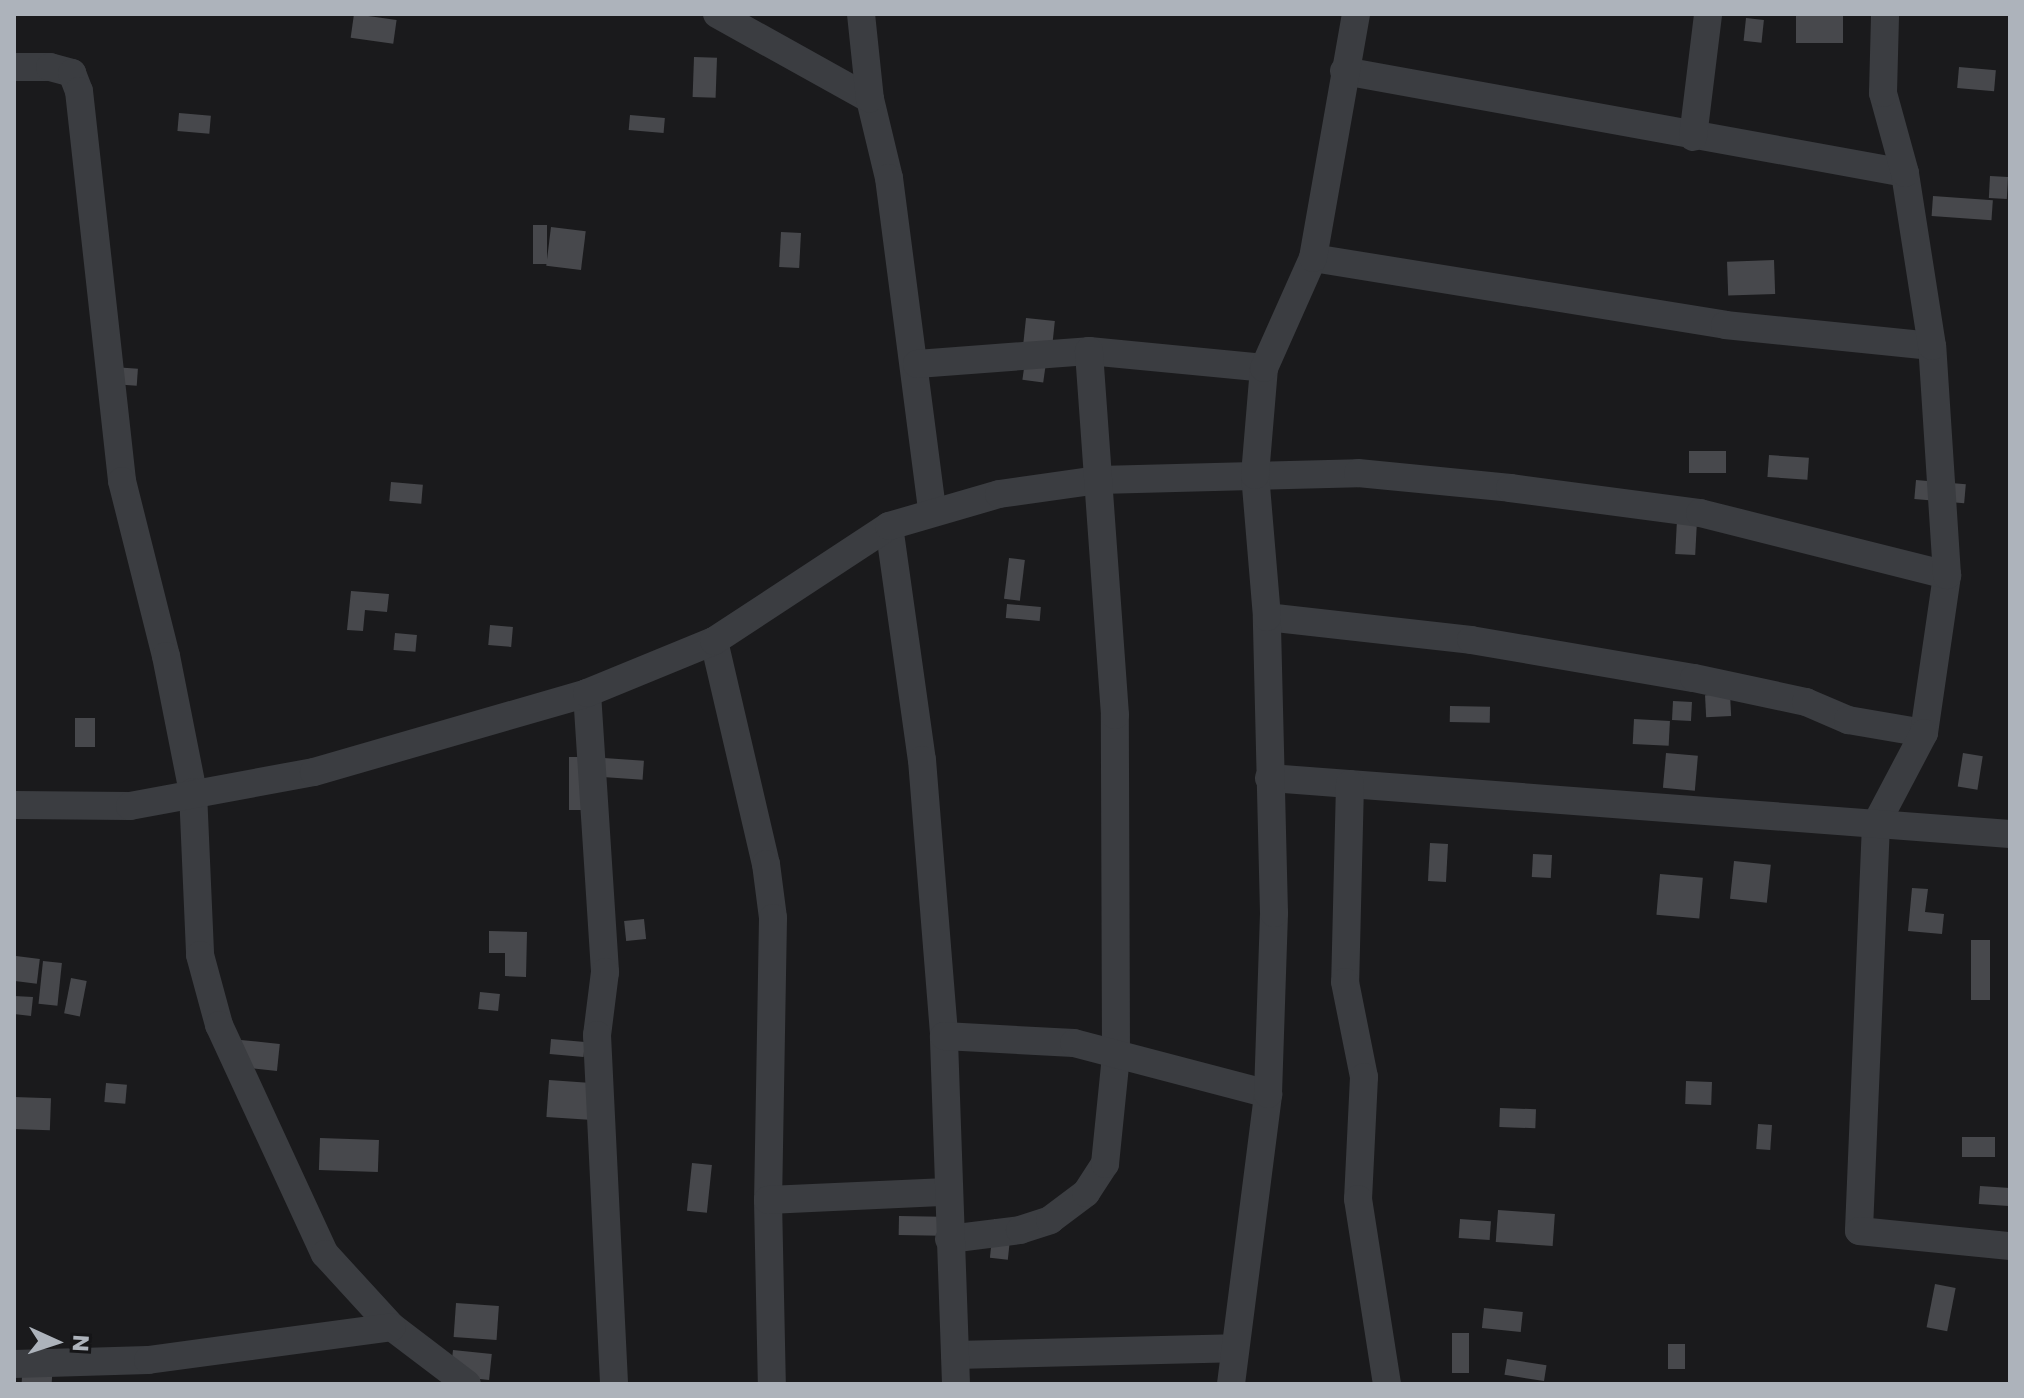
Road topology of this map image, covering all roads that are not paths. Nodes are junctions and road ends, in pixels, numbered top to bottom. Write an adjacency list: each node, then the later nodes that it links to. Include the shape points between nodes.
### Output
1 (717, 14): 8 (street)
2 (861, 14): 8 (street)
3 (1356, 14): 7 (street)
4 (1708, 14): 9 (street)
5 (1885, 14): 10 (street, via 1883,93)
6 (14, 67): 27 (street, via 72,73 79,91 122,481)
7 (1344, 71): 9 (street); 11 (street)
8 (870, 99): 14 (street, via 889,178)
9 (1693, 137): 10 (street)
10 (1905, 173): 12 (street)
11 (1313, 258): 12 (street, via 1725,325); 15 (street)
12 (1932, 346): 20 (street)
13 (1089, 351): 14 (street); 15 (street); 17 (street)
14 (917, 364): 18 (street)
15 (1264, 368): 16 (street)
16 (1255, 475): 17 (street); 20 (street, via 1358,473 1700,513); 21 (street)
17 (1099, 480): 18 (street); 32 (street, via 1115,715)
18 (932, 510): 19 (street)
19 (889, 526): 22 (street); 31 (street, via 922,760)
20 (1947, 575): 24 (street)
21 (1267, 617): 24 (street, via 1471,640 1694,678 1806,702 1848,720); 25 (street)
22 (714, 641): 23 (street); 35 (street, via 766,864 773,918)
23 (587, 693): 27 (street, via 314,772); 43 (street, via 605,972 597,1035)
24 (1924, 733): 29 (street)
25 (1269, 778): 26 (street); 33 (street, via 1274,913)
26 (1350, 784): 29 (street); 47 (street, via 1345,982 1364,1077 1358,1199)
27 (193, 792): 28 (street, via 130,806); 38 (street, via 200,955 219,1025 325,1254)
28 (14, 805)
29 (1876, 824): 30 (street); 37 (street, via 1859,1231)
30 (2010, 834)
31 (944, 1036): 32 (street, via 1025,1037 1099,1047); 34 (street)
32 (1116, 1055): 33 (street); 36 (street, via 1105,1164 1097,1181 1035,1226)
33 (1268, 1094): 39 (street)
34 (947, 1192): 35 (street); 36 (street)
35 (768, 1200): 44 (street)
36 (949, 1239): 40 (street)
37 (2010, 1246)
38 (392, 1327): 41 (street, via 148,1360); 42 (street)
39 (1234, 1348): 40 (street); 46 (street)
40 (955, 1355): 45 (street)
41 (14, 1364)
42 (467, 1384)
43 (614, 1384)
44 (772, 1384)
45 (956, 1384)
46 (1231, 1384)
47 (1387, 1384)

